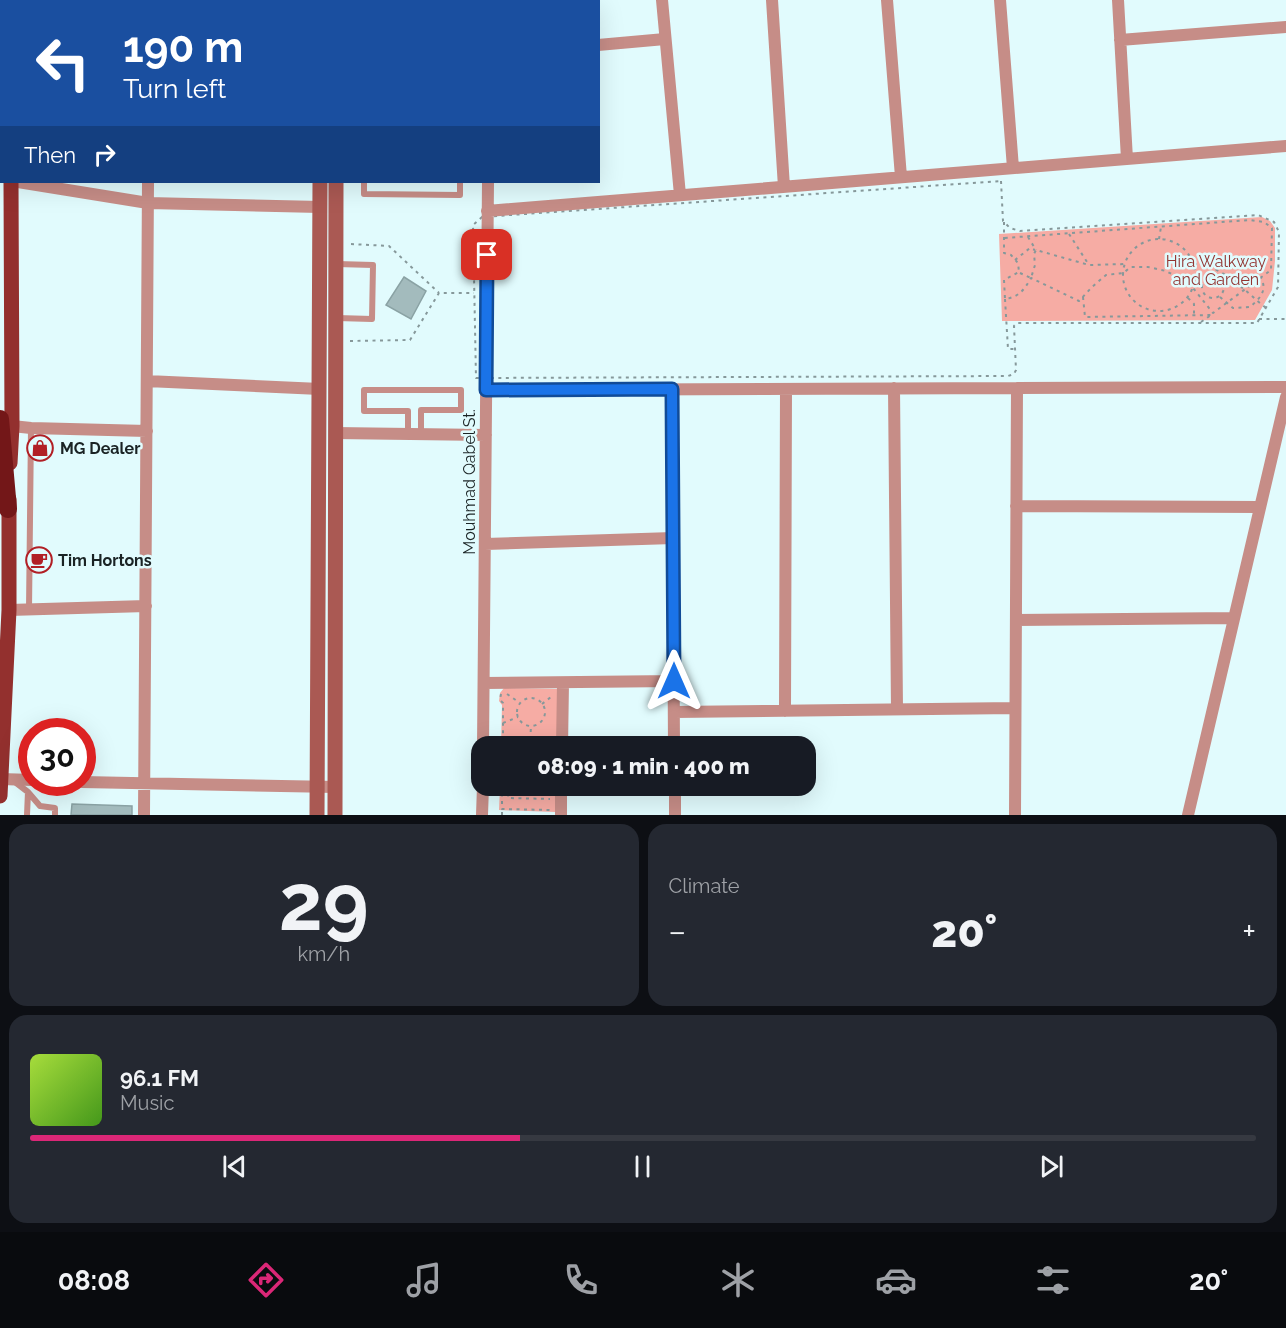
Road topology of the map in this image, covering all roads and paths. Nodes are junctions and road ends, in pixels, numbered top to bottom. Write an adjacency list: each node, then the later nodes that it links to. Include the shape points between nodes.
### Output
1 (662, 0): 7 (street)
2 (772, 0): 22 (street)
3 (887, 0): 13 (street)
4 (1000, 0): 12 (street)
5 (1118, 0): 8 (street)
6 (1286, 27): 8 (street)
7 (665, 39): 9 (street); 23 (street)
8 (1120, 40): 11 (street)
9 (600, 45)
10 (1286, 146): 11 (street)
11 (1127, 159): 12 (street)
12 (1013, 168): 13 (street)
13 (901, 177): 22 (street)
14 (11, 183): 81 (main road)
15 (24, 183): 24 (street)
16 (148, 183): 24 (street)
17 (320, 183): 25 (street)
18 (336, 183): 36 (street)
19 (364, 183): 20 (lane, via 364,194 460,195)
20 (460, 183)
21 (488, 183): 26 (street, Mouhmad Qabel St.)
22 (784, 187): 23 (street)
23 (680, 195): 26 (street)
24 (148, 202): 25 (street); 70 (street)
25 (320, 207): 76 (street)
26 (489, 215): 27 (path, via 1001,181); 51 (path, via 473,225); 71 (street, Mouhmad Qabel St.)
27 (1004, 222): 31 (path); 41 (path, via 1020,231 1258,214 1274,222 1279,232)
28 (1161, 227): 29 (path); 32 (path); 40 (path, via 1264,222 1272,228)
29 (1068, 234): 30 (path); 39 (path)
30 (1028, 237): 31 (path); 34 (path)
31 (1004, 238): 35 (path, via 1004,253)
32 (1159, 239): 37 (path, via 1141,244); 38 (path, via 1185,249)
33 (351, 244): 50 (path, via 389,246)
34 (1036, 250): 35 (path, via 1030,248); 39 (path); 44 (path)
35 (1016, 260): 42 (path)
36 (336, 264): 62 (street); 62 (lane, via 373,265 372,319)
37 (1125, 264): 39 (path); 43 (path)
38 (1194, 264): 46 (path); 49 (path, via 1211,268)
39 (1089, 265)
40 (1272, 270): 41 (path); 45 (path)
41 (1279, 270): 58 (path, via 1278,287)
42 (1019, 272): 44 (path); 55 (path, via 1004,280)
43 (1123, 273): 48 (path, via 1131,267 1148,267 1166,271); 52 (path, via 1106,275); 54 (path, via 1130,296 1149,310 1173,309)
44 (1031, 278): 52 (path, via 1079,301); 55 (path, via 1016,297)
45 (1261, 278): 49 (path); 56 (path, via 1263,292)
46 (1196, 279): 47 (path); 48 (path)
47 (1203, 282): 53 (path, via 1206,296); 53 (path, via 1212,276 1222,280 1224,290)
48 (1193, 288): 54 (path); 59 (path)
49 (1244, 290): 56 (path); 57 (path)
50 (439, 293): 51 (path); 67 (path, via 410,340)
51 (474, 293): 71 (path, via 476,378)
52 (1083, 297): 60 (path, via 1085,317)
53 (1220, 297): 57 (path)
54 (1188, 298): 61 (path, via 1194,304)
55 (1005, 299): 68 (path, via 1008,349)
56 (1257, 301): 57 (path, via 1242,309); 58 (path)
57 (1227, 303): 59 (path)
58 (1266, 308): 63 (path)
59 (1212, 314): 61 (path); 66 (path)
60 (1149, 315): 61 (path); 65 (path)
61 (1194, 315)
62 (336, 318): 84 (street)
63 (1259, 319): 64 (path); 66 (path, via 1257,323)
64 (1286, 319)
65 (1149, 324): 66 (path); 68 (path, via 1017,323)
66 (1199, 324)
67 (350, 341)
68 (1015, 349): 69 (path, via 1014,374)
69 (970, 377)
70 (147, 381): 76 (street); 83 (street)
71 (484, 384): 77 (street); 87 (street, Mouhmad Qabel St.)
72 (1286, 387): 75 (street)
73 (786, 388): 74 (street); 77 (street); 105 (street)
74 (894, 388): 75 (street); 104 (street)
75 (1017, 388): 88 (street)
76 (320, 389): 118 (street)
77 (672, 389): 91 (street)
78 (1286, 397): 89 (street)
79 (421, 410): 80 (lane); 80 (lane, via 462,410 461,390 364,390 364,411); 86 (lane)
80 (408, 411): 85 (lane)
81 (6, 422): 82 (street); 90 (highway)
82 (31, 428): 83 (street); 95 (lane)
83 (147, 431): 93 (street)
84 (335, 433): 85 (street); 119 (street)
85 (408, 434): 86 (street)
86 (421, 434): 87 (street)
87 (486, 435): 92 (street, Mouhmad Qabel St.)
88 (1016, 506): 89 (street); 97 (street)
89 (1260, 507): 96 (street)
90 (8, 509): 94 (main road)
91 (673, 538): 92 (street); 98 (street)
92 (485, 544): 99 (street, Mouhmad Qabel St.)
93 (146, 606): 95 (street); 117 (street)
94 (9, 610): 95 (street); 115 (main road)
95 (29, 610)
96 (1234, 618): 97 (street); 140 (street)
97 (1016, 620): 103 (street)
98 (674, 681): 100 (street); 106 (street)
99 (484, 683): 100 (street); 110 (street, Mouhmad Qabel St.)
100 (561, 687): 102 (path); 113 (street)
101 (520, 703): 102 (path, via 532,698); 107 (path); 108 (path, via 503,690)
102 (542, 704): 109 (path, via 542,720)
103 (1015, 708): 104 (street); 139 (street)
104 (897, 709): 105 (street)
105 (785, 711): 106 (street)
106 (674, 712): 114 (street)
107 (519, 717): 108 (path); 109 (path)
108 (503, 723): 111 (path)
109 (531, 725): 112 (path)
110 (483, 736)
111 (503, 736)
112 (530, 736)
113 (562, 736)
114 (674, 736)
115 (7, 780): 120 (main road)
116 (96, 782): 117 (street)
117 (145, 784): 118 (street); 133 (street)
118 (317, 787): 119 (street); 134 (street)
119 (335, 787): 135 (street)
120 (0, 796)
121 (29, 796): 131 (lane)
122 (35, 796): 132 (lane, via 40,806 55,808)
123 (483, 796): 136 (street)
124 (502, 796): 129 (path)
125 (508, 796): 126 (path)
126 (554, 796)
127 (558, 796): 130 (street)
128 (675, 796): 138 (street)
129 (502, 808): 130 (path); 137 (path)
130 (560, 811)
131 (27, 815)
132 (55, 815)
133 (144, 815)
134 (317, 815)
135 (335, 815)
136 (482, 815)
137 (502, 815)
138 (675, 815)
139 (1015, 815)
140 (1188, 815)

